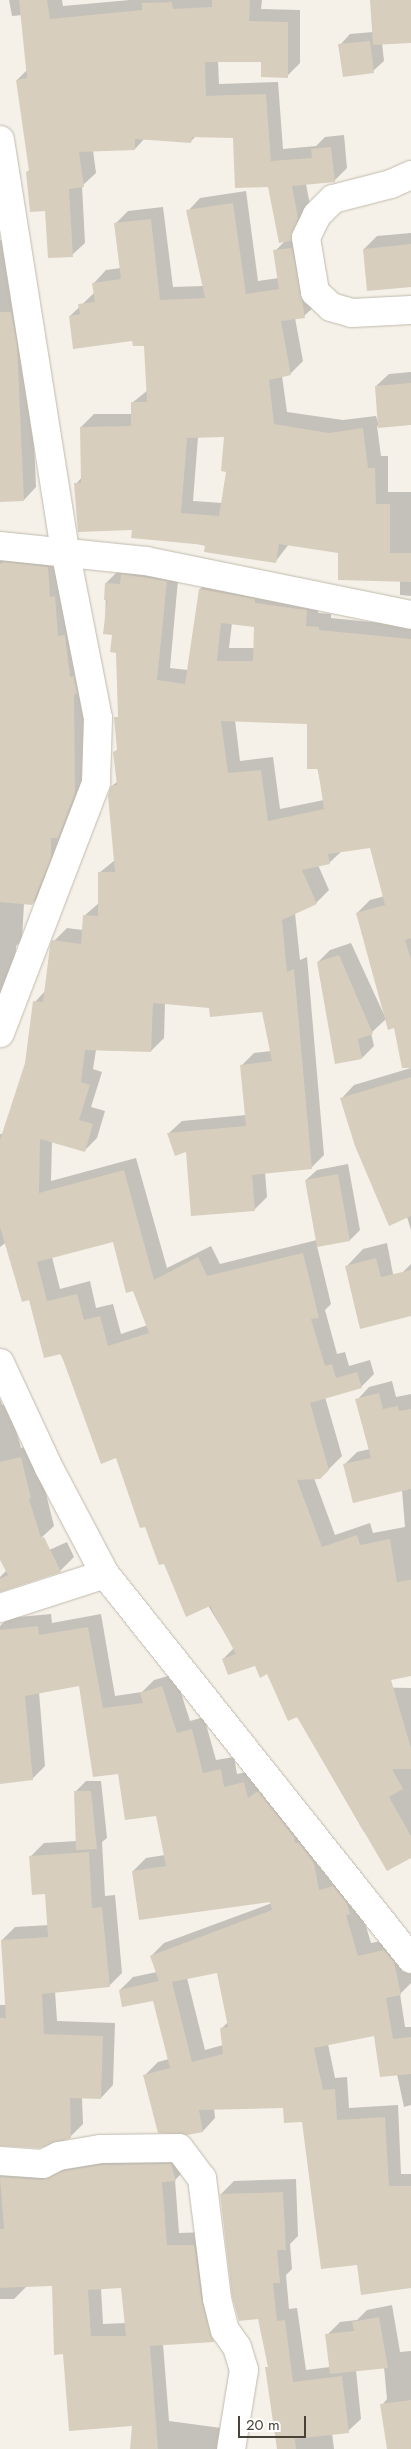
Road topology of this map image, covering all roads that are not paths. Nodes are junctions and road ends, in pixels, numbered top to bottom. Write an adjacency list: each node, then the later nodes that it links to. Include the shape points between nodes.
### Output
1 (0, 140): 5 (street)
2 (411, 175): 3 (street, via 391,184 333,199 317,215 306,238 315,292 331,307 352,313)
3 (411, 310)
4 (0, 546): 5 (street)
5 (65, 550): 6 (street, via 146,561); 7 (street, via 98,718 96,783)
6 (411, 615)
7 (0, 1033)
8 (0, 1363): 9 (street, via 49,1468)
9 (105, 1574): 10 (street); 11 (street)
10 (0, 1608)
11 (411, 1959)
12 (0, 2161): 13 (street, via 43,2164 59,2156 101,2149 179,2148 202,2178 217,2299 225,2330 237,2347 244,2370)
13 (231, 2449)

